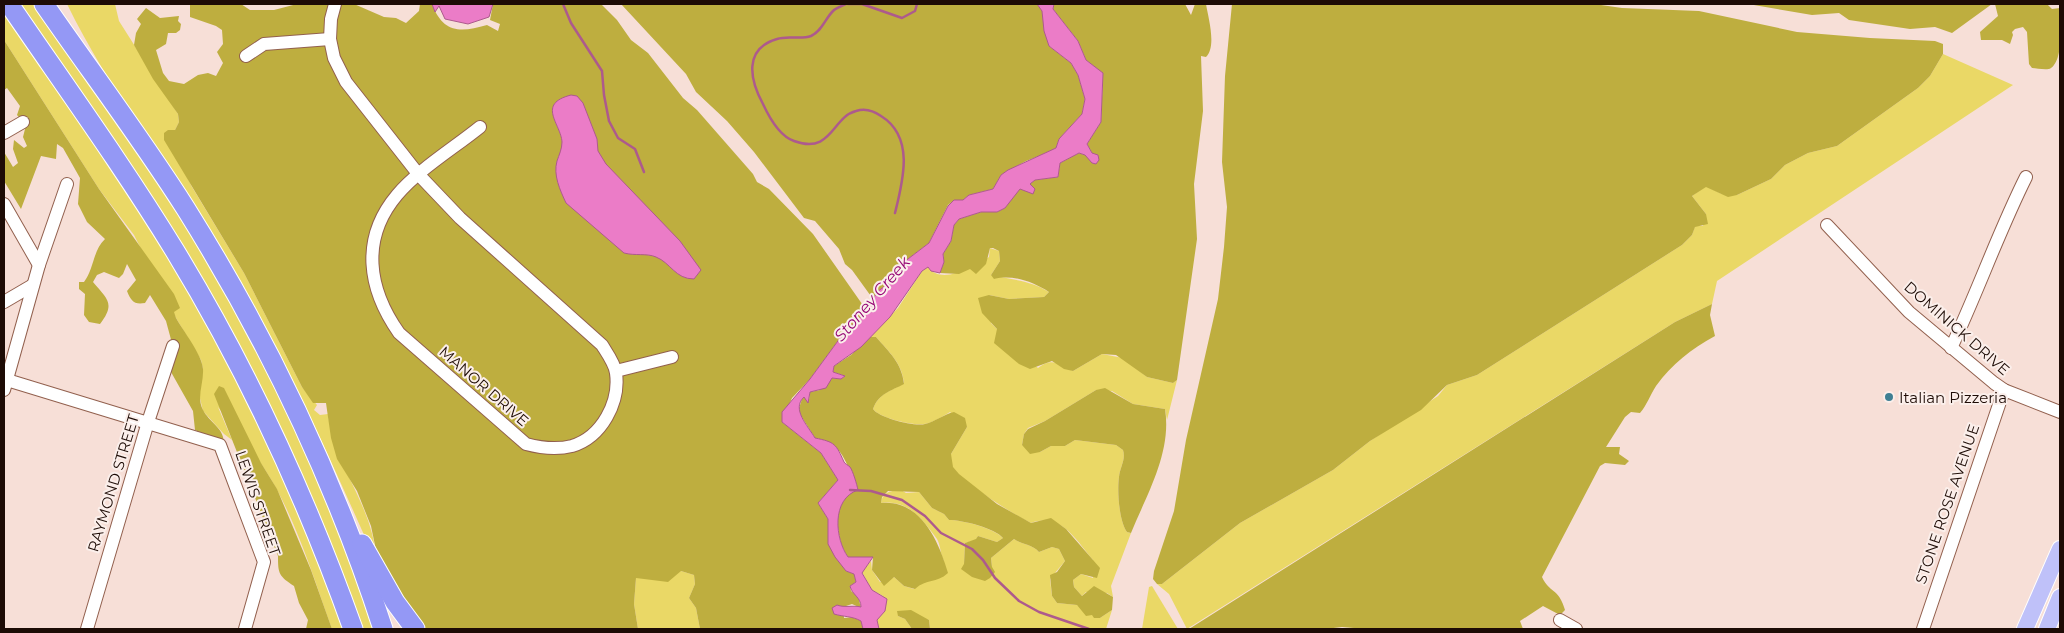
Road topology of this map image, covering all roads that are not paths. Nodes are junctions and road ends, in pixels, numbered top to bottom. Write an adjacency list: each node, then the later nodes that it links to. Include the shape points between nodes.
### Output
1 (9, 4): 33 (highway, via 142,199 237,361 315,527)
2 (44, 4): 7 (highway)
3 (60, 4): 7 (highway)
4 (335, 4): 5 (street)
5 (330, 39): 6 (street, via 264,44); 11 (street, via 334,58 346,82)
6 (246, 56)
7 (120, 110): 27 (highway, via 186,209 247,314 276,367)
8 (23, 122): 10 (street)
9 (480, 127): 11 (street, MANOR DRIVE)
10 (4, 133)
11 (420, 175): 22 (street, via 460,218 602,346); 22 (street, MANOR DRIVE, via 398,194 383,213 375,236 372,263 375,288 385,313 399,333 526,444 547,449 572,446 594,433 608,416 616,392)
12 (2026, 177): 20 (street, via 2003,222)
13 (67, 184): 16 (street)
14 (4, 204): 16 (street)
15 (1827, 224): 20 (street, DOMINICK DRIVE, via 1909,312)
16 (39, 265): 17 (street)
17 (33, 285): 18 (street); 23 (street)
18 (4, 302)
19 (173, 346): 26 (street, RAYMOND STREET)
20 (1951, 348): 24 (street, DOMINICK DRIVE)
21 (672, 358): 22 (street)
22 (616, 371)
23 (5, 385): 26 (street)
24 (2004, 390): 25 (street, DOMINICK DRIVE); 37 (street, STONE ROSE AVENUE)
25 (2060, 412)
26 (148, 422): 31 (street, RAYMOND STREET); 32 (street, LEWIS STREET, via 220,445 264,562)
27 (335, 497): 34 (highway); 35 (highway, via 395,602)
28 (2060, 549): 38 (main road)
29 (2060, 597): 39 (main road)
30 (1560, 620): 36 (street)
31 (86, 629)
32 (245, 629)
33 (353, 629)
34 (382, 629)
35 (415, 629)
36 (1576, 629)
37 (1922, 629)
38 (2025, 629)
39 (2046, 629)

